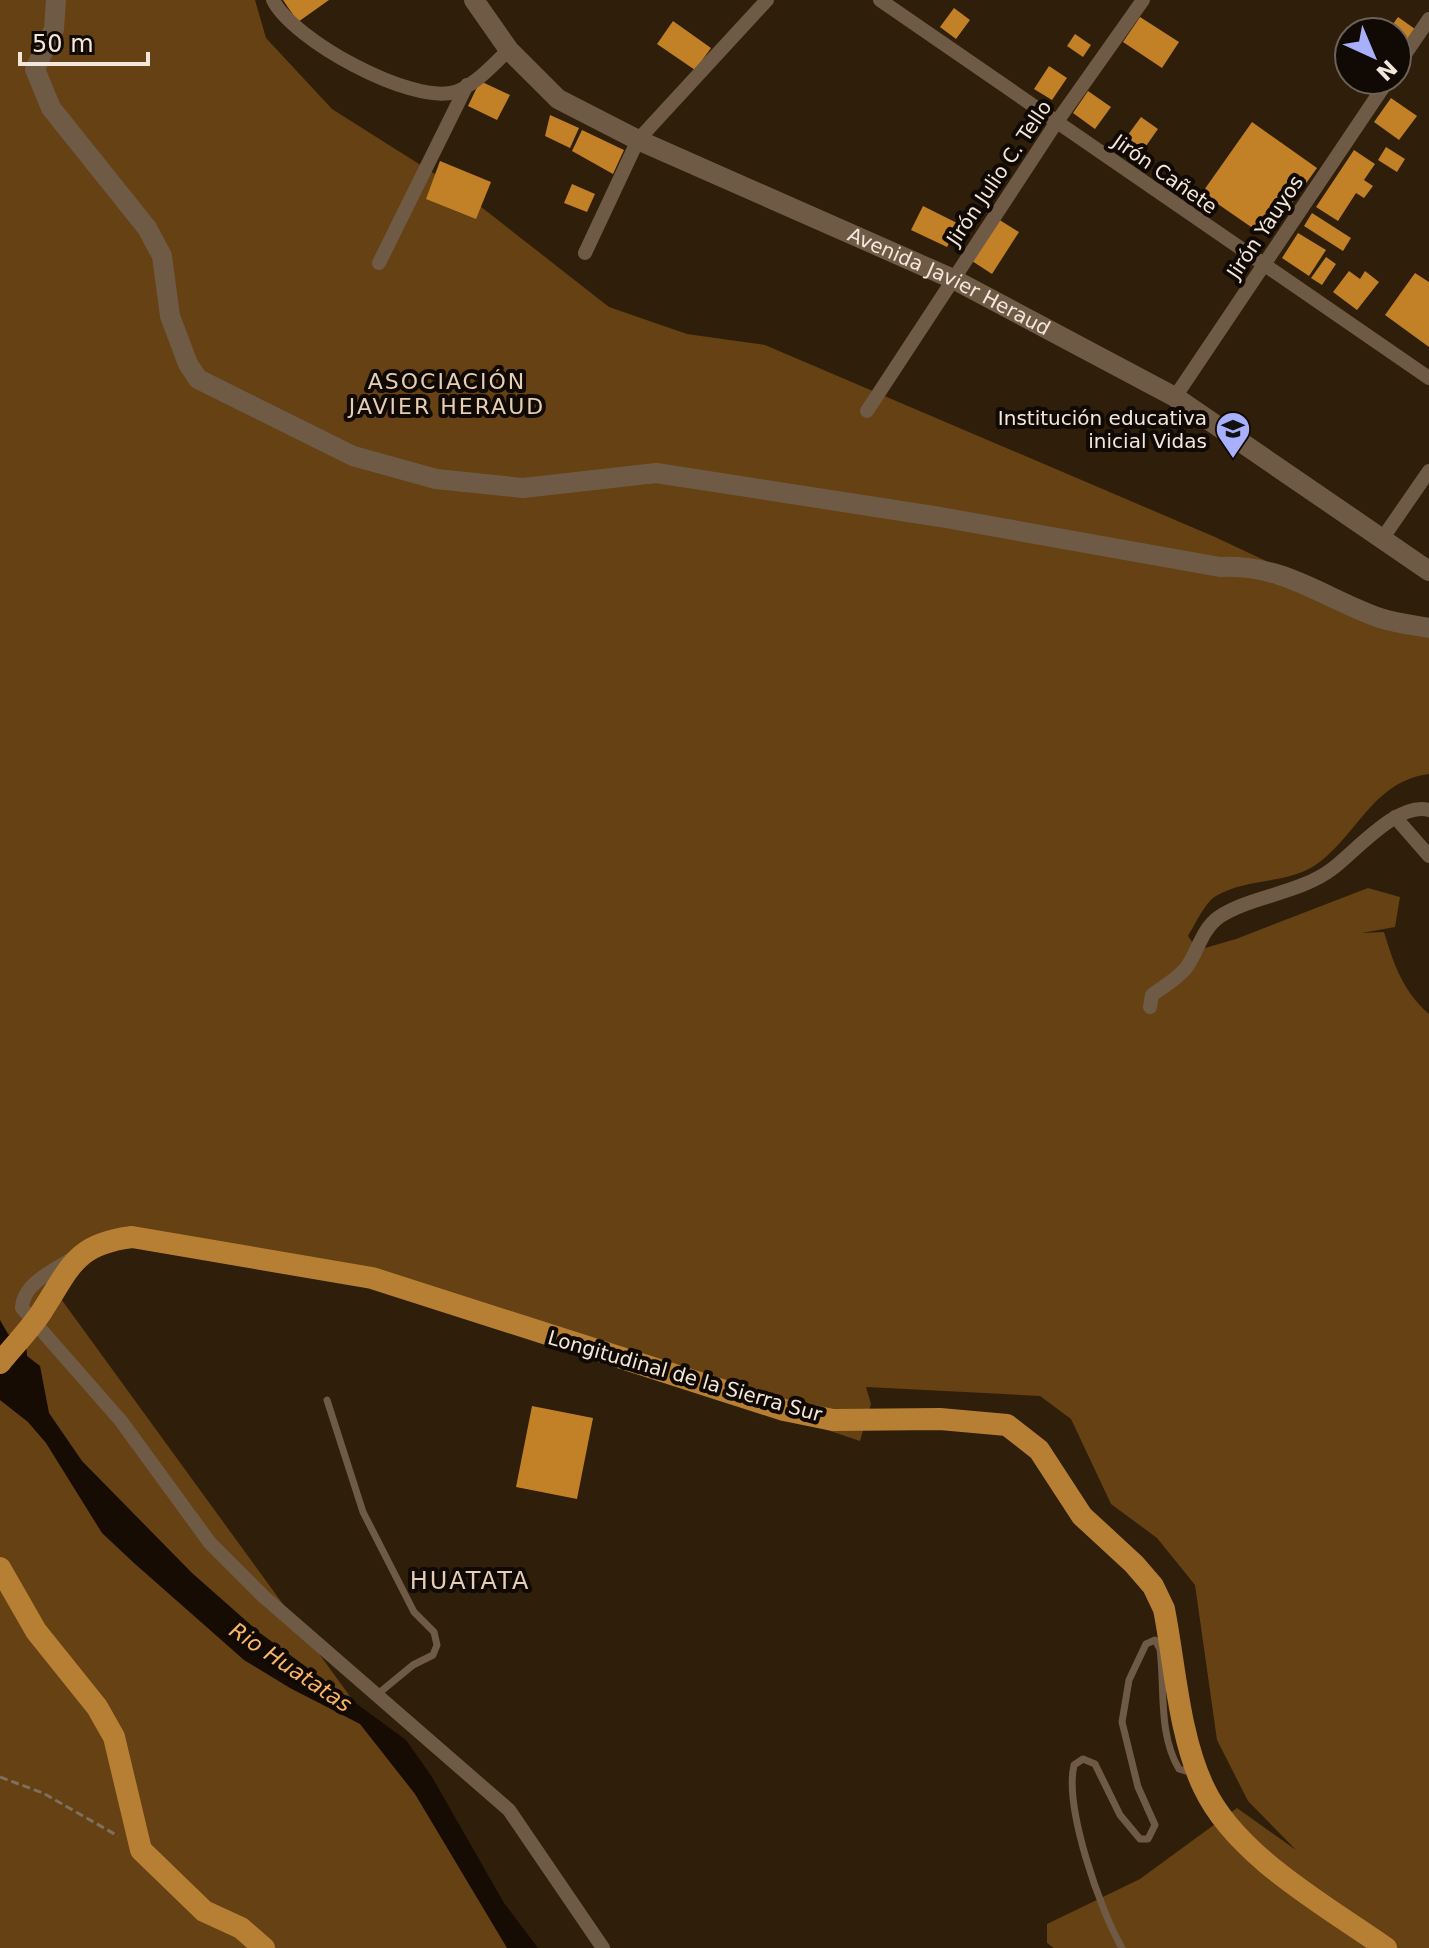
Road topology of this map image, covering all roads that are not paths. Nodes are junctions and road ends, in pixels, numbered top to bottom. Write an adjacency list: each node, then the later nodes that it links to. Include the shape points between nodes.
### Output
1 (56, 0): 24 (main road, via 54,29 35,69 51,108 147,228 162,256 170,316 188,364 198,379 353,456 436,479 523,488 656,473 1220,567 1250,566 1301,581 1380,618)
2 (273, 0): 10 (street, via 294,27 387,80 427,94 455,92)
3 (474, 0): 9 (main road, Avenida Javier Heraud)
4 (767, 0): 13 (street)
5 (880, 0): 12 (street, Jirón Cañete)
6 (1143, 0): 12 (street, Jirón Julio C. Tello)
7 (1429, 19): 8 (street)
8 (1413, 42)
9 (509, 50): 10 (street); 13 (main road, Avenida Javier Heraud, via 558,99)
10 (468, 85): 15 (street)
11 (1377, 96): 16 (street, Jirón Yauyos)
12 (1056, 123): 16 (street, Jirón Cañete); 17 (street, Jirón Julio C. Tello)
13 (638, 140): 14 (street); 17 (main road, Avenida Javier Heraud)
14 (585, 253)
15 (379, 263)
16 (1263, 266): 18 (street, Jirón Cañete); 19 (street, Jirón Yauyos)
17 (953, 279): 19 (main road, Avenida Javier Heraud); 20 (street, Jirón Julio C. Tello)
18 (1429, 378)
19 (1175, 397): 22 (main road, Avenida Javier Heraud)
20 (867, 411)
21 (1429, 471): 22 (street)
22 (1382, 539): 23 (main road, Avenida Javier Heraud)
23 (1429, 571)
24 (1429, 628)
25 (1429, 810): 26 (street)
26 (1395, 817): 27 (street); 28 (street, via 1331,870 1283,895 1222,915 1187,967 1152,995)
27 (1429, 856)
28 (1150, 1007)
29 (94, 1245): 30 (main road, via 59,1280 44,1309); 33 (street, via 35,1283 22,1299 22,1308 121,1421 210,1543 263,1596); 34 (main road, Longitudinal de la Sierra Sur, via 132,1237 155,1239 372,1278 784,1410 833,1420 940,1419 1007,1425 1039,1450 1082,1516 1153,1586 1164,1609)
30 (0, 1363)
31 (327, 1400): 33 (lane, via 363,1512 414,1612 434,1632 437,1645 433,1655)
32 (0, 1568): 35 (main road, via 36,1631 97,1707 114,1737 141,1850 204,1911 241,1928)
33 (379, 1693): 36 (street, via 509,1810)
34 (1198, 1774): 37 (lane, via 1179,1769 1173,1760 1155,1640 1146,1644 1129,1680 1122,1722 1138,1787 1155,1825 1153,1834 1140,1839 1130,1829 1095,1764 1083,1759 1074,1765 1070,1782 1090,1871); 38 (main road, Longitudinal de la Sierra Sur, via 1223,1822 1244,1842)
35 (264, 1948)
36 (603, 1948)
37 (1122, 1948)
38 (1386, 1948)

